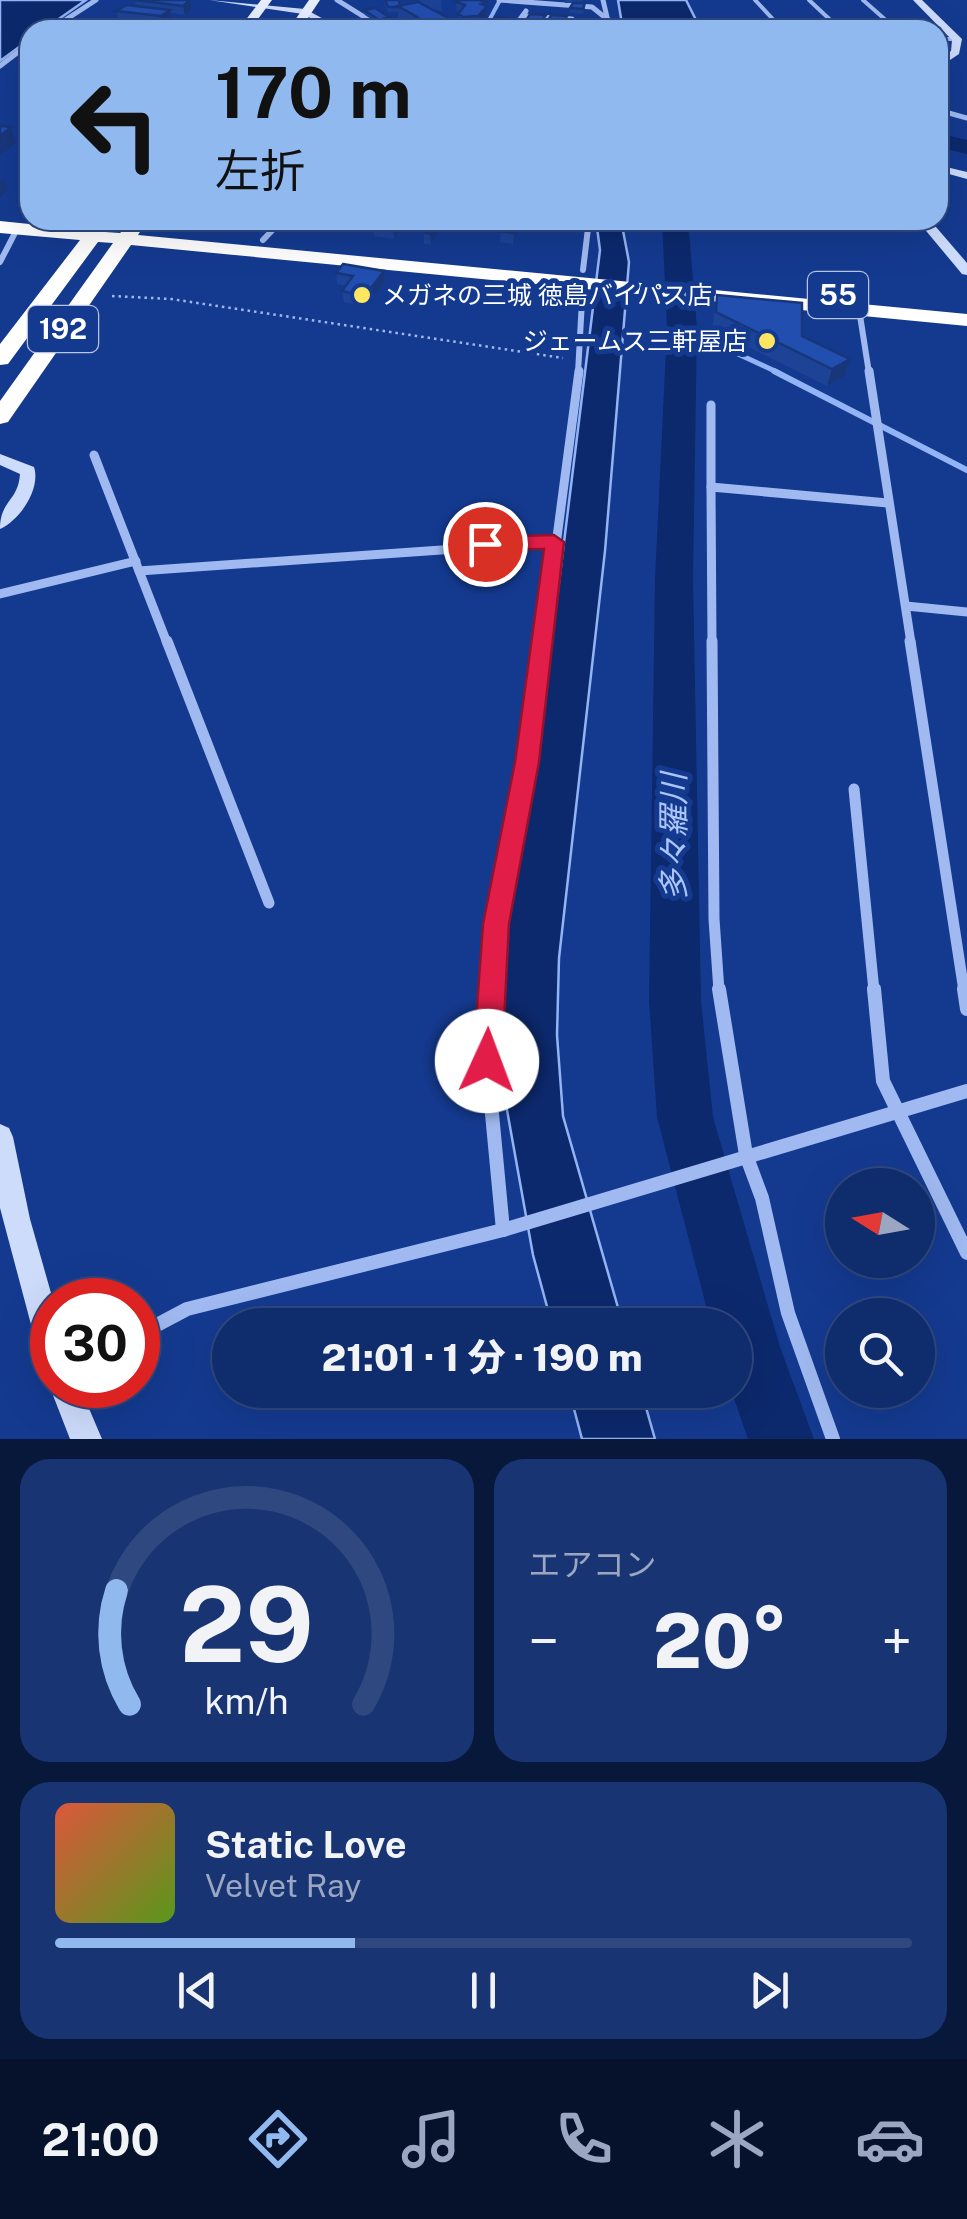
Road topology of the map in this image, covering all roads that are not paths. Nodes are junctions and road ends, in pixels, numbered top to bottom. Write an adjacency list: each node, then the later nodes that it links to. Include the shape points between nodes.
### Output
1 (96, 0): 16 (street)
2 (213, 0): 12 (street)
3 (314, 0): 13 (main road)
4 (336, 0): 19 (street)
5 (499, 0): 11 (street)
6 (603, 0): 15 (street)
7 (756, 0): 22 (lane)
8 (809, 0): 23 (lane)
9 (863, 0): 24 (lane)
10 (917, 0): 25 (street)
11 (531, 2): 14 (street); 15 (street, via 592,7)
12 (264, 3): 13 (street)
13 (305, 12): 17 (main road); 18 (street)
14 (524, 16): 20 (street); 21 (street)
15 (606, 19)
16 (65, 20)
17 (300, 20)
18 (320, 20)
19 (369, 20)
20 (521, 20)
21 (572, 20)
22 (774, 20)
23 (830, 20)
24 (886, 20)
25 (937, 20)
26 (0, 214): 27 (highway, 55)
27 (16, 224): 36 (street)
28 (97, 230): 43 (highway, 192)
29 (132, 230): 45 (highway, 192)
30 (142, 230): 38 (highway, 55)
31 (145, 230): 35 (highway, 55)
32 (273, 230): 35 (street)
33 (589, 230): 38 (street)
34 (932, 230): 37 (street)
35 (264, 240): 38 (highway, 55)
36 (0, 262)
37 (967, 271)
38 (586, 277): 39 (highway, 55); 51 (street)
39 (710, 288): 40 (highway, 55); 41 (highway, 55)
40 (967, 308)
41 (859, 309): 42 (highway, 55); 49 (street)
42 (967, 320)
43 (0, 359)
44 (711, 405): 48 (street)
45 (0, 416)
46 (94, 455): 52 (street)
47 (0, 459): 50 (street, via 28,470 30,481)
48 (711, 487): 49 (street); 62 (street, via 716,964)
49 (888, 503): 54 (street)
50 (0, 523)
51 (554, 542): 52 (street); 63 (street, via 489,992 487,1061)
52 (138, 566): 53 (street); 57 (street)
53 (0, 594)
54 (906, 606): 55 (street); 58 (street)
55 (967, 612)
56 (854, 789): 60 (street, via 883,1082)
57 (269, 904)
58 (967, 1009)
59 (967, 1091): 60 (street)
60 (900, 1114): 62 (street); 64 (street)
61 (1, 1145): 65 (street)
62 (739, 1157): 63 (street); 69 (street, via 762,1198 788,1313)
63 (503, 1230): 66 (street, via 187,1309)
64 (967, 1253)
65 (33, 1278)
66 (160, 1323)
67 (73, 1408): 68 (street)
68 (86, 1439)
69 (832, 1439)

